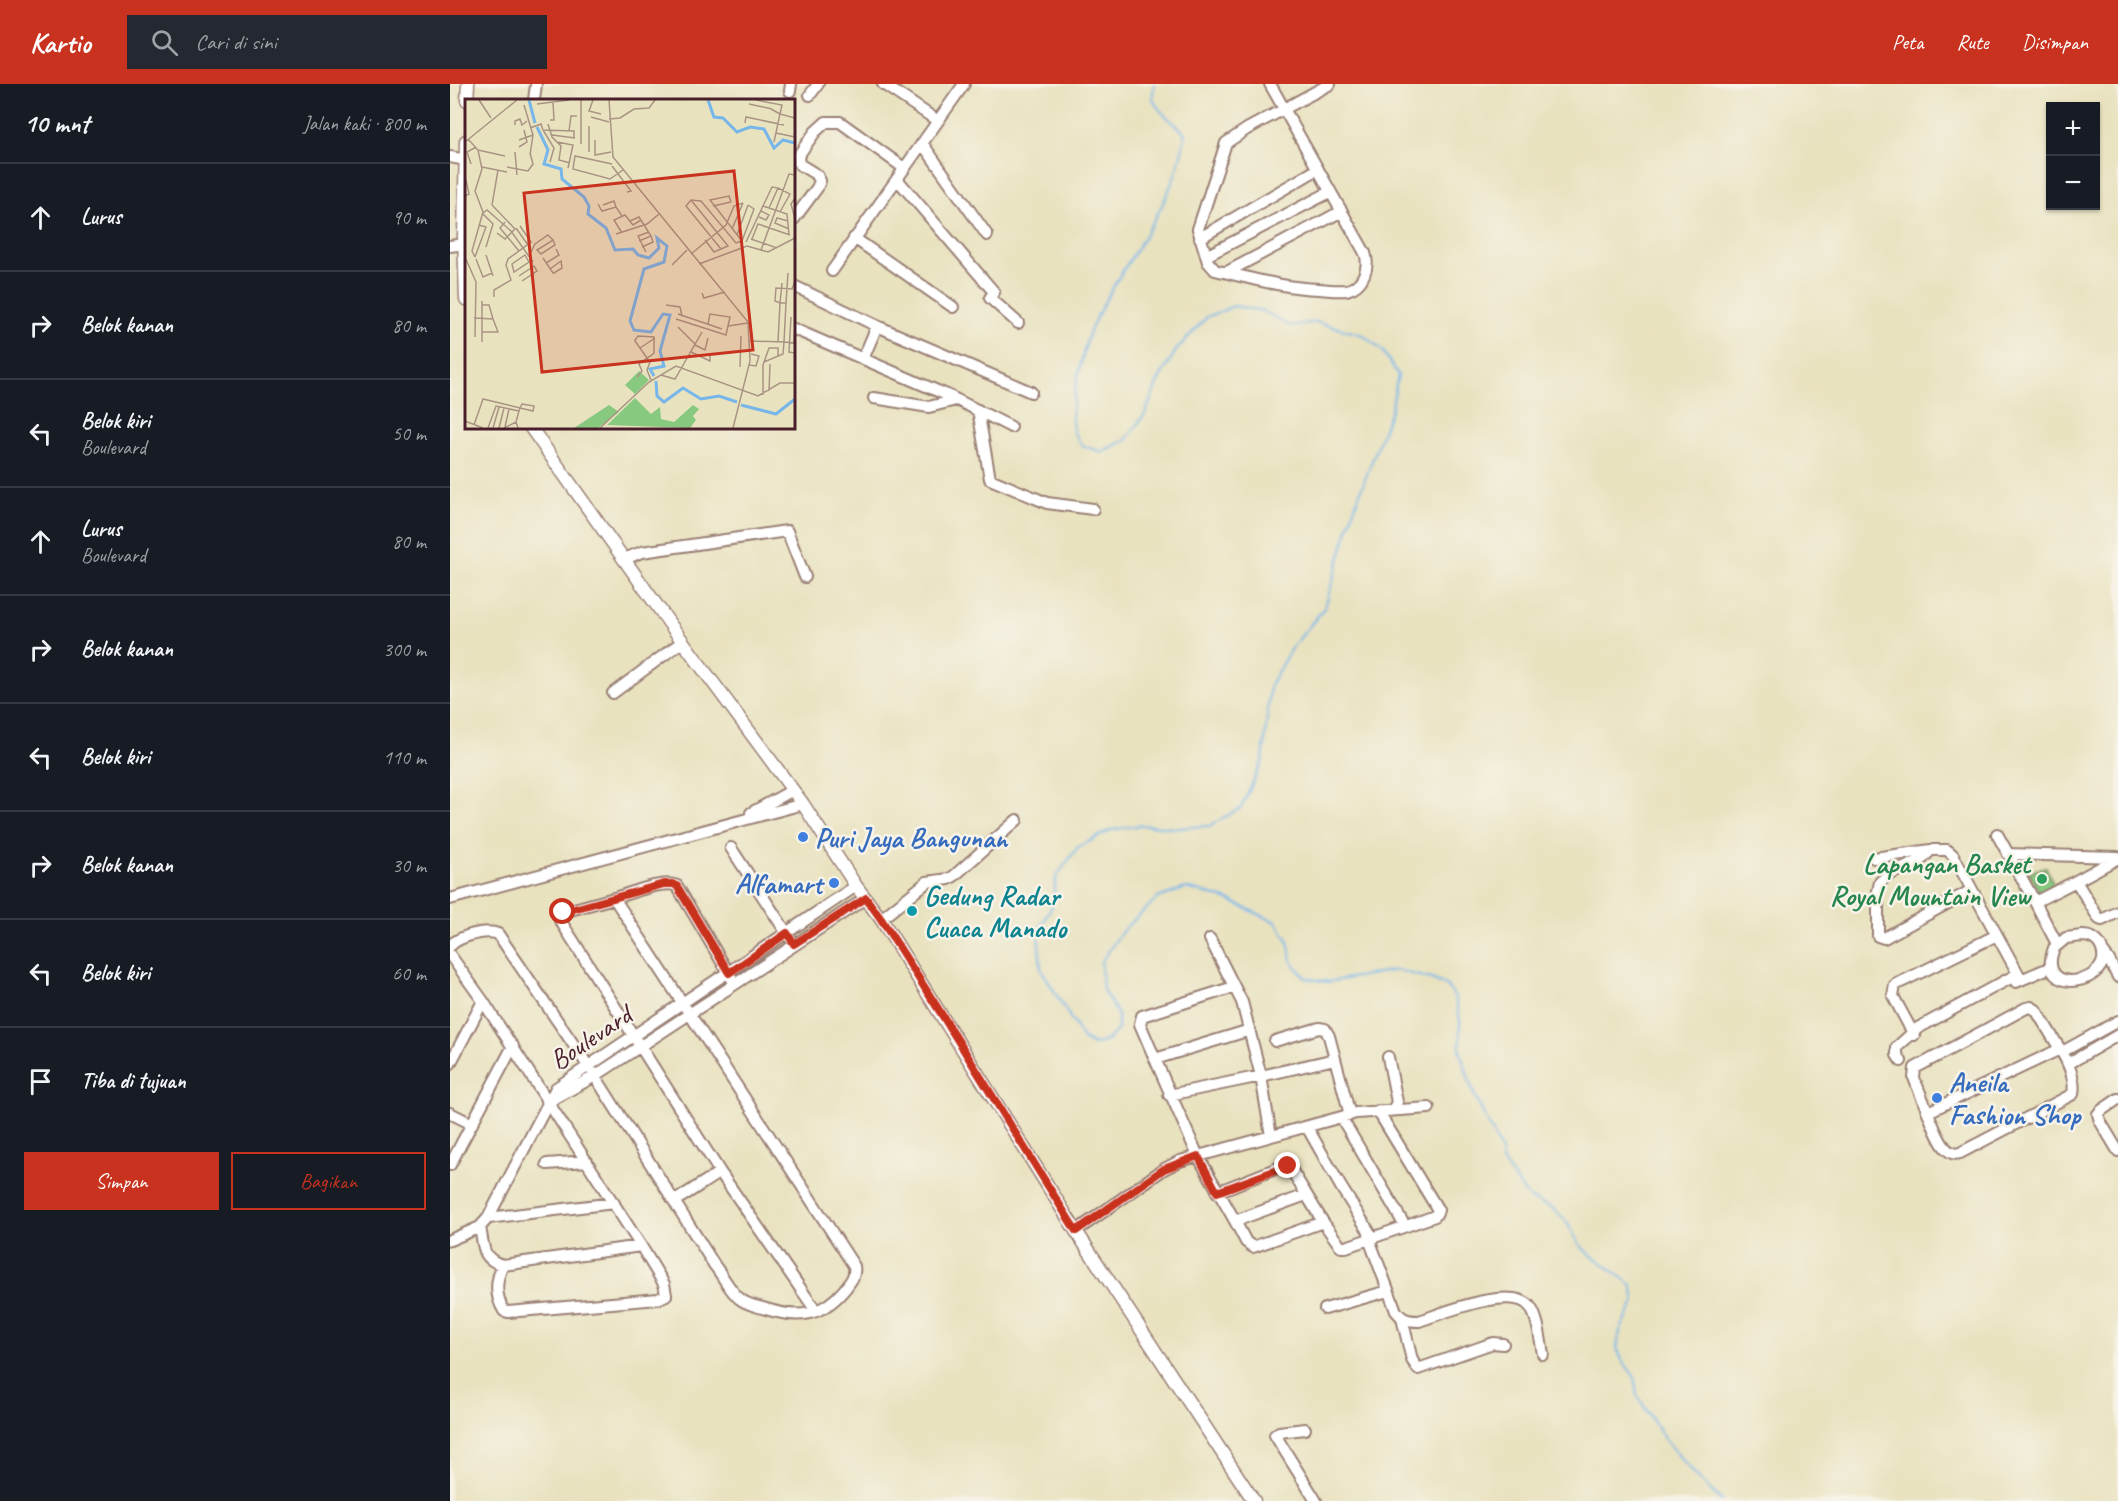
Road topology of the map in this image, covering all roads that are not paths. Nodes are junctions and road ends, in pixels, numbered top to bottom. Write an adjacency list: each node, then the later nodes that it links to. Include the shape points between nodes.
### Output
1 (468, 84): 9 (street)
2 (536, 84): 10 (street)
3 (818, 84): 8 (street)
4 (883, 84): 12 (street)
5 (964, 84): 12 (street)
6 (1270, 84): 11 (street)
7 (1330, 84): 11 (street)
8 (810, 95)
9 (467, 99)
10 (534, 99)
11 (1284, 111): 17 (street); 25 (street, via 1226,143 1198,230)
12 (938, 121): 13 (street)
13 (922, 143): 16 (street); 23 (street)
14 (450, 157): 15 (street)
15 (465, 160)
16 (904, 168): 18 (street); 22 (street, via 840,122 826,122 798,156 799,164 820,181)
17 (1318, 170): 19 (street); 25 (street)
18 (897, 178): 24 (street); 34 (street, via 994,292 990,298)
19 (1330, 192): 21 (street); 28 (street)
20 (465, 208): 26 (street)
21 (1342, 211): 31 (street); 31 (street, via 1369,264 1365,275 1350,289 1295,288)
22 (795, 218)
23 (987, 235)
24 (854, 238): 30 (street); 33 (street)
25 (1200, 238): 28 (street)
26 (464, 244): 27 (street); 29 (street)
27 (450, 246)
28 (1206, 256): 31 (street, via 1215,270)
29 (465, 271)
30 (832, 271)
31 (1227, 272)
32 (795, 286): 35 (street)
33 (953, 307)
34 (1018, 323)
35 (877, 326): 37 (street); 38 (street)
36 (795, 329): 37 (street)
37 (863, 359): 40 (street)
38 (1031, 392)
39 (874, 398): 40 (street, via 929,407)
40 (956, 400): 41 (street)
41 (978, 410): 42 (street); 44 (street, via 990,479 1047,503)
42 (1011, 427)
43 (532, 429): 45 (street)
44 (1093, 509)
45 (624, 559): 46 (street, via 642,552 787,531); 47 (street)
46 (805, 577)
47 (683, 641): 48 (street); 49 (street)
48 (613, 693)
49 (793, 790): 50 (street); 52 (street)
50 (803, 804): 52 (street); 60 (street)
51 (1017, 820): 67 (street, via 954,876 927,882)
52 (738, 821): 64 (street)
53 (1997, 834): 56 (street)
54 (731, 848): 68 (street)
55 (1931, 850): 57 (street); 61 (street, via 1950,852); 61 (street, via 1921,860 1880,882 1879,937 1884,938)
56 (2009, 854): 58 (street); 65 (street)
57 (1874, 858)
58 (2118, 858): 59 (street)
59 (2076, 881): 65 (street); 66 (street, via 2098,919)
60 (856, 886): 63 (street); 68 (street, Boulevard)
61 (1972, 890): 69 (street)
62 (614, 898): 77 (street, via 664,884 677,886); 83 (street); 89 (street, via 560,913 559,918)
63 (866, 898): 67 (street); 71 (street, Boulevard)
64 (450, 899)
65 (2035, 902): 72 (street)
66 (2118, 912)
67 (881, 919): 128 (street)
68 (787, 933): 71 (street); 77 (street, Boulevard)
69 (1997, 935): 78 (street); 87 (street, via 1895,986 1893,996)
70 (1210, 939): 81 (street)
71 (794, 944): 80 (street, Boulevard)
72 (2057, 944): 74 (street, via 2088,936 2098,942); 76 (street)
73 (450, 946): 99 (street, via 456,940 489,932 498,934)
74 (2103, 952): 76 (street, via 2101,966 2083,980 2064,980); 79 (street)
75 (450, 955): 82 (street)
76 (2051, 967): 78 (street)
77 (729, 973): 80 (street); 83 (street, Boulevard)
78 (2019, 976): 87 (street, via 1932,1028)
79 (2118, 977)
80 (735, 984): 84 (street, Boulevard)
81 (1234, 987): 86 (street); 94 (street, via 1142,1016 1140,1024)
82 (483, 1001): 91 (street); 97 (street)
83 (682, 1004): 84 (street); 89 (street, Boulevard)
84 (689, 1014): 89 (street, Boulevard); 135 (street, via 854,1266 854,1276 839,1296)
85 (2118, 1021): 92 (street)
86 (1251, 1030): 94 (street); 100 (street)
87 (1913, 1034): 96 (street, via 1897,1047)
88 (2118, 1035): 98 (street)
89 (636, 1041): 99 (street, Boulevard); 118 (street)
90 (1275, 1041): 95 (street, via 1325,1029)
91 (513, 1046): 103 (street); 110 (street)
92 (2061, 1051): 98 (street); 107 (street); 107 (street, via 2036,1010 2026,1008 1915,1068 1914,1078)
93 (1388, 1057): 105 (street, via 1397,1102)
94 (1155, 1059): 101 (street)
95 (1335, 1059): 100 (street); 109 (street)
96 (1901, 1061)
97 (450, 1064)
98 (2068, 1064): 107 (street, via 2074,1084 2070,1096 1957,1155 1948,1152)
99 (592, 1071): 103 (street, Boulevard); 121 (street)
100 (1261, 1076): 101 (street); 112 (street)
101 (1170, 1095): 114 (street)
102 (2118, 1099): 113 (street, via 2098,1114)
103 (548, 1102): 115 (street); 123 (street)
104 (1430, 1108): 105 (street)
105 (1393, 1110): 106 (street)
106 (1378, 1111): 109 (street); 126 (street, via 1438,1210 1435,1216)
107 (1928, 1112)
108 (450, 1113): 110 (street)
109 (1346, 1116): 111 (street); 126 (street)
110 (472, 1124): 117 (street)
111 (1307, 1127): 112 (street); 129 (street)
112 (1271, 1137): 114 (street)
113 (2118, 1151)
114 (1198, 1156): 119 (street); 128 (street, via 1164,1169)
115 (586, 1161): 116 (street); 122 (street)
116 (547, 1164)
117 (450, 1165)
118 (720, 1172): 121 (street); 135 (street)
119 (1217, 1192): 120 (street, via 1288,1166); 124 (street)
120 (1306, 1195): 124 (street); 125 (street)
121 (675, 1201): 135 (street, via 740,1299 782,1314 800,1316)
122 (614, 1203): 123 (street); 131 (street)
123 (488, 1218): 127 (street)
124 (1235, 1221): 125 (street, via 1246,1242 1254,1247)
125 (1323, 1222): 129 (street, via 1341,1247)
126 (1405, 1226): 129 (street)
127 (480, 1227): 130 (street); 132 (street, via 487,1257)
128 (1076, 1231): 140 (street)
129 (1371, 1239): 133 (street)
130 (450, 1240)
131 (641, 1246): 132 (street); 132 (street, via 666,1289 663,1298 508,1312 501,1305 496,1286)
132 (503, 1265)
133 (1388, 1290): 134 (street); 136 (street)
134 (1325, 1309)
135 (816, 1311)
136 (1402, 1318): 137 (street, via 1412,1360 1418,1368 1493,1343); 138 (street, via 1419,1321 1498,1298 1519,1300 1530,1307)
137 (1503, 1344)
138 (1544, 1354)
139 (1305, 1429): 141 (street, via 1275,1435)
140 (1254, 1501)
141 (1316, 1501)

